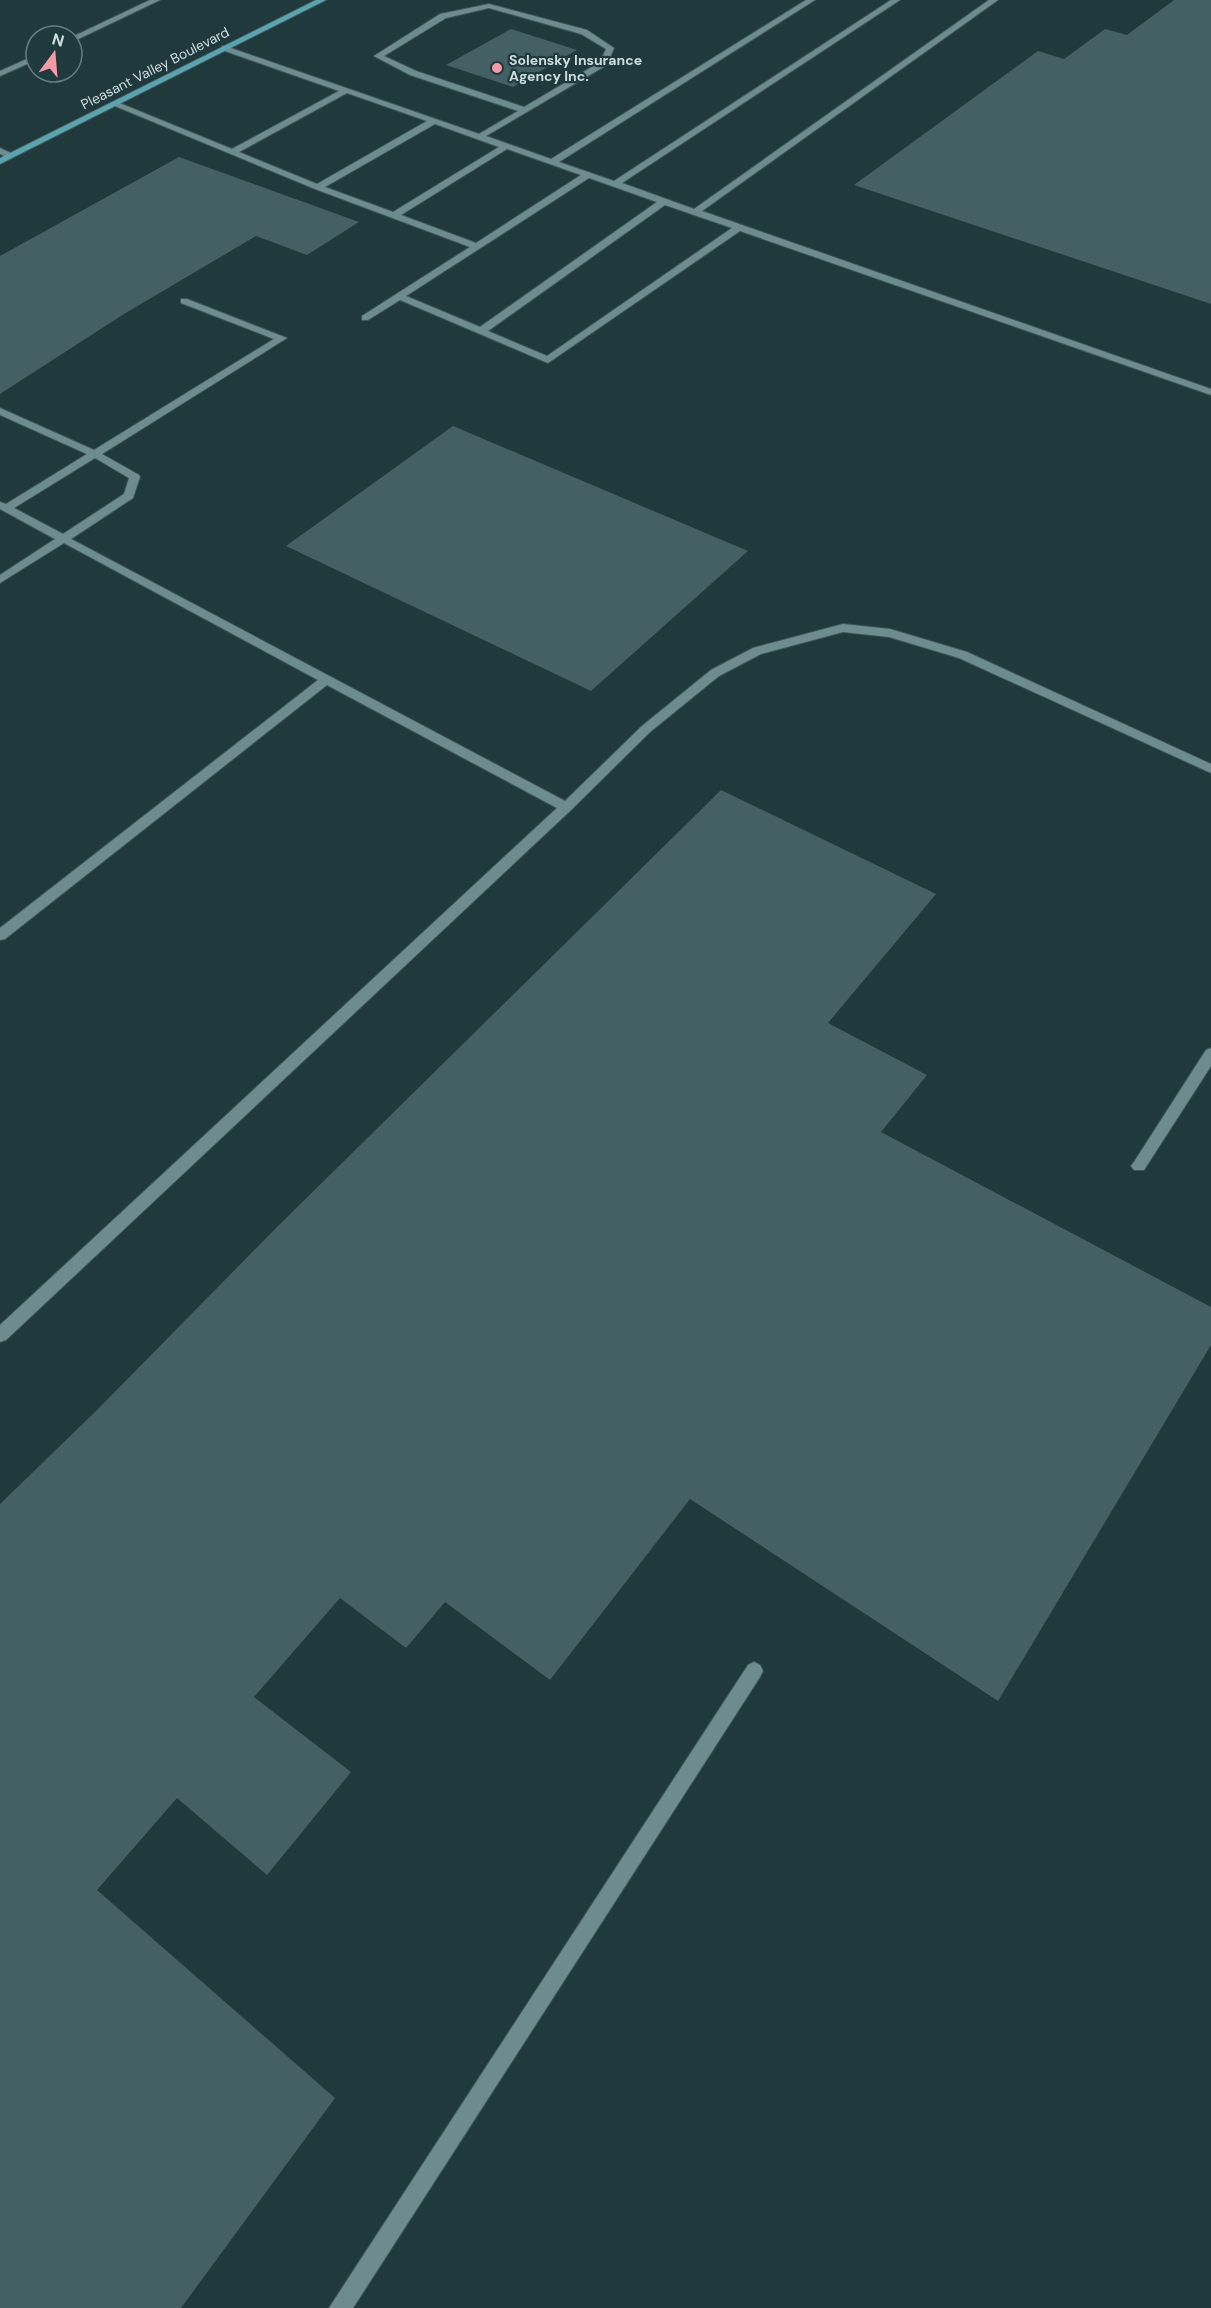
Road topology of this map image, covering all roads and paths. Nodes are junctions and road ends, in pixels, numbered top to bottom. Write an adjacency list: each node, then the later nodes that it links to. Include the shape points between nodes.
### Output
1 (156, 0): 6 (lane)
2 (322, 0): 7 (main road, Pleasant Valley Boulevard)
3 (811, 0): 20 (lane)
4 (896, 0): 22 (lane)
5 (993, 0): 25 (lane)
6 (84, 34)
7 (225, 48): 10 (lane); 11 (main road, Pleasant Valley Boulevard)
8 (24, 63): 9 (lane)
9 (0, 74)
10 (347, 90): 13 (lane); 17 (lane)
11 (114, 104): 17 (lane); 18 (main road, Pleasant Valley Boulevard)
12 (524, 110): 12 (lane, via 604,63 610,48 584,32 489,6 443,16 378,56 413,73); 14 (lane)
13 (434, 121): 14 (lane); 23 (lane)
14 (479, 136): 15 (lane)
15 (506, 146): 20 (lane); 26 (lane)
16 (0, 151): 18 (lane)
17 (232, 152): 23 (lane)
18 (10, 156): 19 (main road, Pleasant Valley Boulevard)
19 (0, 161)
20 (552, 162): 21 (lane)
21 (588, 175): 22 (lane); 28 (lane)
22 (615, 184): 24 (lane)
23 (318, 187): 26 (lane)
24 (663, 202): 25 (lane); 32 (lane)
25 (695, 212): 27 (lane)
26 (395, 214): 28 (lane)
27 (739, 227): 32 (lane, via 548,360); 33 (lane)
28 (477, 246): 29 (lane)
29 (399, 296): 31 (lane); 32 (lane)
30 (184, 301): 35 (lane, via 282,338)
31 (365, 318)
32 (481, 331)
33 (1211, 392)
34 (0, 411): 35 (lane)
35 (95, 453): 36 (lane); 37 (lane, via 135,477 129,496)
36 (3, 507): 37 (lane)
37 (63, 538): 38 (lane); 39 (lane)
38 (0, 580)
39 (327, 679): 41 (lane); 42 (lane)
40 (1211, 769): 41 (lane, via 963,655 890,633 843,628 756,651 715,673 646,729)
41 (566, 807): 45 (lane)
42 (0, 935)
43 (1211, 1054): 44 (lane)
44 (1139, 1166)
45 (0, 1335)
46 (754, 1671): 47 (lane)
47 (340, 2308)

